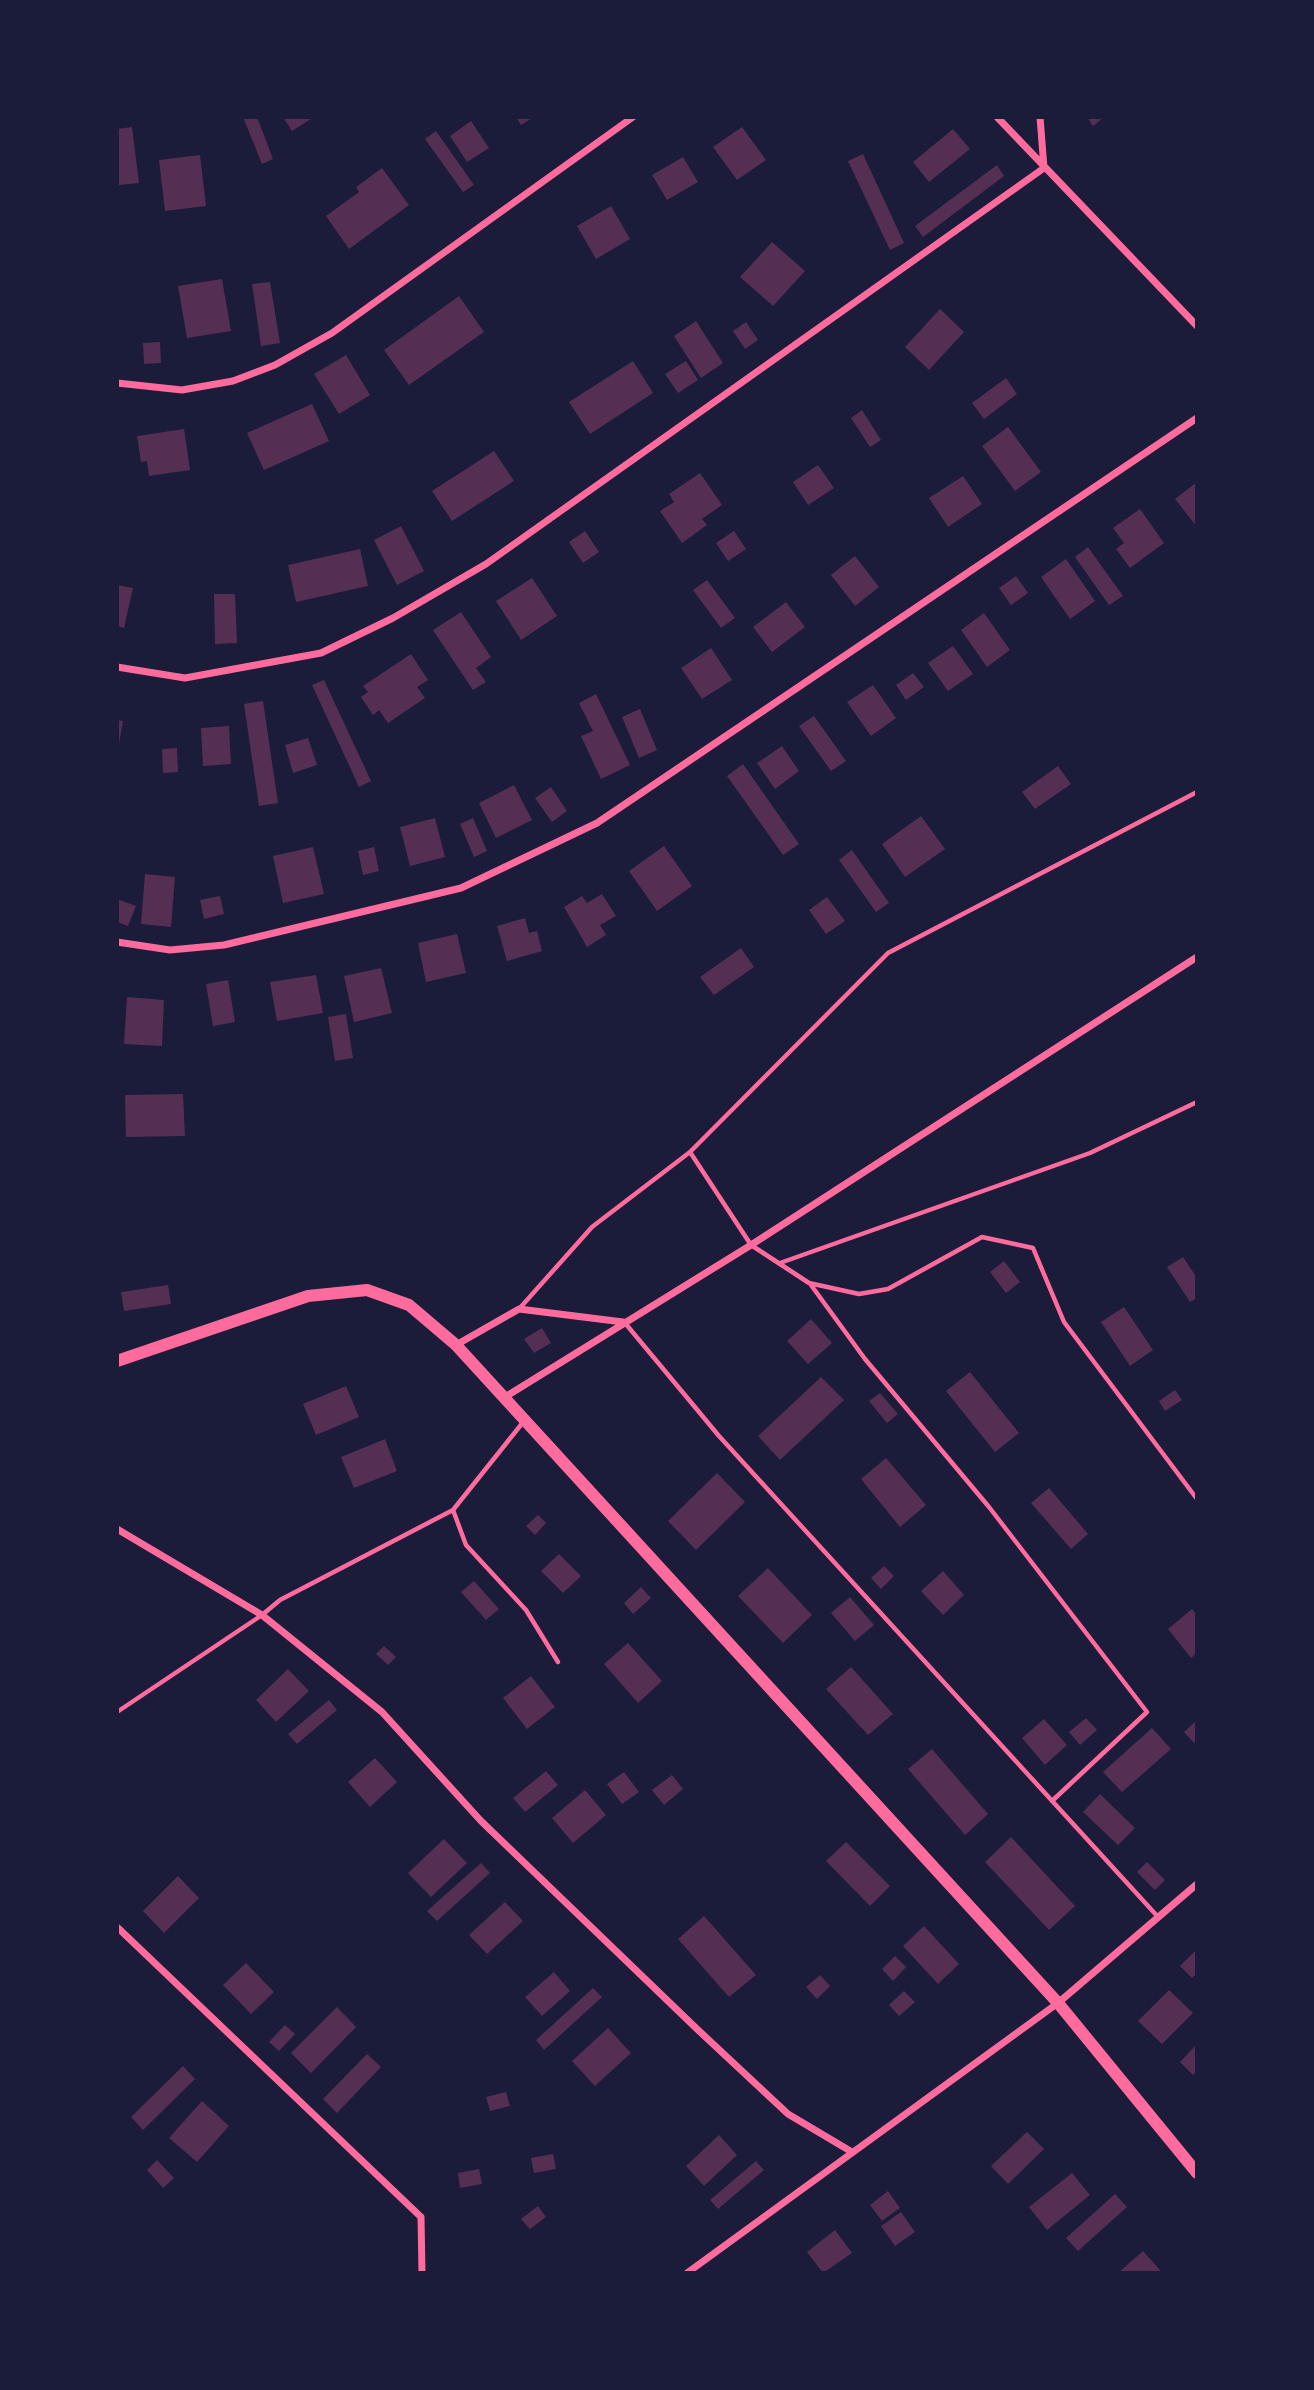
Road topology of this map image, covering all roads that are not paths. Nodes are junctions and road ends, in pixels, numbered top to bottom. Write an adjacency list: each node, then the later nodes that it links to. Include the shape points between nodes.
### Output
1 (633, 117): 6 (street, via 331,334 275,365 233,381 182,390)
2 (997, 117): 4 (street)
3 (1040, 117): 4 (street)
4 (1044, 168): 5 (street); 8 (street, via 486,564 393,618 321,653 270,663 185,678)
5 (1197, 326)
6 (117, 383)
7 (1197, 418): 10 (street, via 597,823 534,856 461,888 224,945 170,950)
8 (117, 667)
9 (1197, 792): 13 (lane, via 888,953)
10 (117, 942)
11 (1197, 957): 14 (street)
12 (1197, 1102): 15 (lane, via 1090,1153)
13 (691, 1152): 14 (lane); 17 (lane, via 592,1227)
14 (751, 1245): 15 (lane); 18 (street)
15 (779, 1264): 16 (lane)
16 (810, 1283): 23 (lane, via 859,1294 888,1289 982,1237 1033,1248 1064,1322); 29 (lane, via 864,1359 989,1507 1147,1712)
17 (519, 1309): 18 (street); 19 (street)
18 (624, 1322): 21 (street); 29 (lane, via 719,1436)
19 (456, 1345): 20 (street, via 409,1305 367,1290 308,1296); 21 (street)
20 (117, 1361)
21 (505, 1397): 22 (street)
22 (525, 1420): 24 (lane); 33 (street)
23 (1197, 1499)
24 (453, 1510): 26 (lane, via 280,1600); 27 (lane, via 466,1545 526,1610)
25 (117, 1529): 26 (street)
26 (262, 1615): 28 (lane); 34 (street, via 382,1712 481,1821 788,2114)
27 (558, 1662)
28 (117, 1712)
29 (1052, 1801): 31 (lane)
30 (1197, 1884): 31 (street)
31 (1160, 1919): 33 (street)
32 (117, 1927): 36 (street, via 421,2217)
33 (1058, 2003): 34 (street); 35 (street)
34 (852, 2152): 37 (street)
35 (1197, 2172)
36 (422, 2273)
37 (687, 2273)

